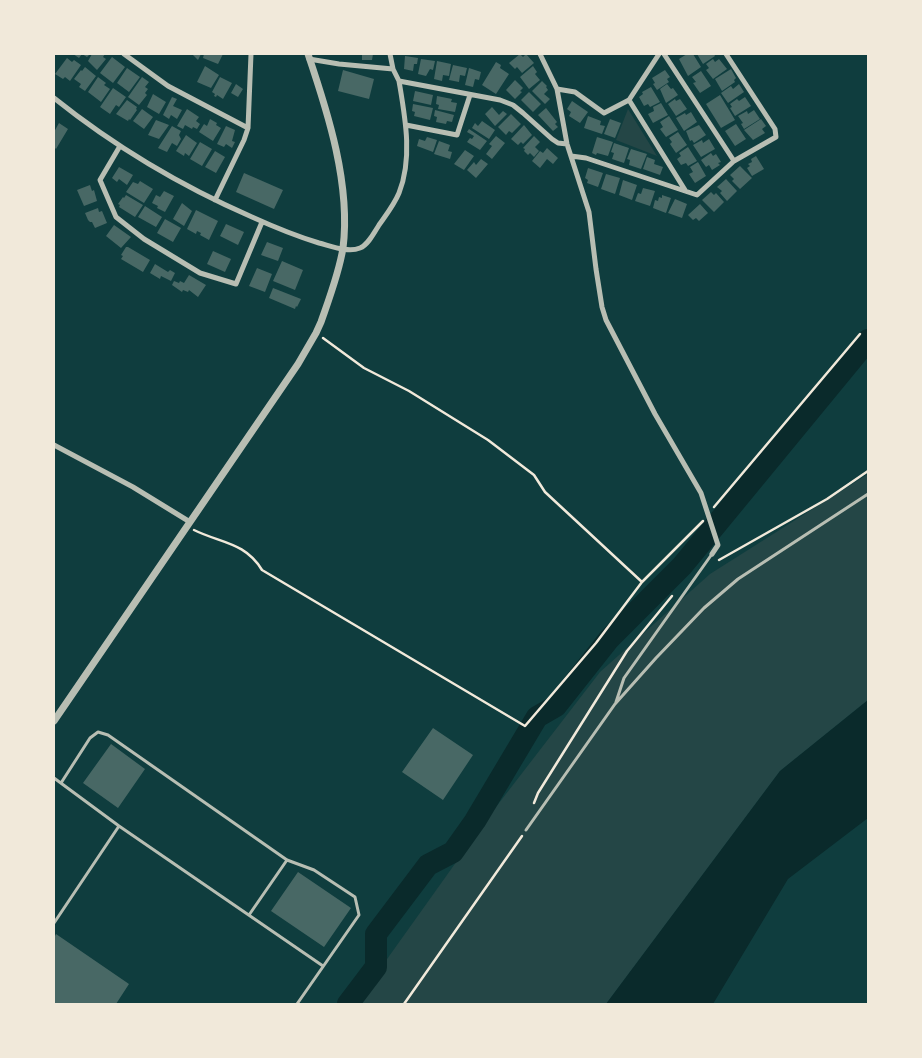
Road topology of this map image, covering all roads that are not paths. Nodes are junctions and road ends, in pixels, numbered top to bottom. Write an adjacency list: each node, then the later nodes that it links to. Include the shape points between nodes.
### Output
1 (124, 54): 16 (street, via 168,86)
2 (251, 54): 16 (street)
3 (390, 54): 9 (street)
4 (540, 54): 11 (street)
5 (659, 54): 14 (street)
6 (664, 54): 20 (street)
7 (726, 54): 20 (street, via 776,129 776,137)
8 (309, 56): 9 (street, via 338,64); 24 (street, via 338,162 343,197)
9 (393, 69): 10 (street)
10 (399, 80): 12 (street); 15 (street)
11 (557, 89): 14 (street, via 575,92 604,113); 17 (street)
12 (470, 95): 15 (street, via 458,136); 17 (street, via 513,105 552,139)
13 (54, 98): 18 (street)
14 (629, 100): 21 (street)
15 (406, 124): 24 (street, via 403,177 398,195 365,245 359,249)
16 (248, 128): 22 (street)
17 (567, 144): 19 (street)
18 (120, 146): 22 (street); 23 (street, via 100,180 116,216 144,239 200,273 236,284)
19 (571, 156): 21 (street); 28 (street, via 589,212 606,320 700,493 718,545)
20 (734, 161): 21 (street, via 697,195)
21 (685, 190)
22 (215, 200): 23 (street)
23 (262, 222): 24 (street)
24 (343, 249): 27 (street, via 316,333)
25 (54, 445): 27 (street)
26 (868, 494): 29 (lane, via 738,579 704,608)
27 (190, 522): 30 (street)
28 (712, 554): 29 (lane, via 624,678)
29 (615, 704): 34 (lane)
30 (54, 721)
31 (54, 778): 32 (lane)
32 (61, 783): 33 (lane); 35 (lane, via 90,738 98,732 108,734)
33 (119, 826): 36 (lane); 37 (lane)
34 (526, 830)
35 (288, 860): 36 (lane); 38 (lane, via 314,870 355,897 359,916)
36 (249, 915): 38 (lane)
37 (54, 923)
38 (324, 966): 39 (lane)
39 (297, 1004)

